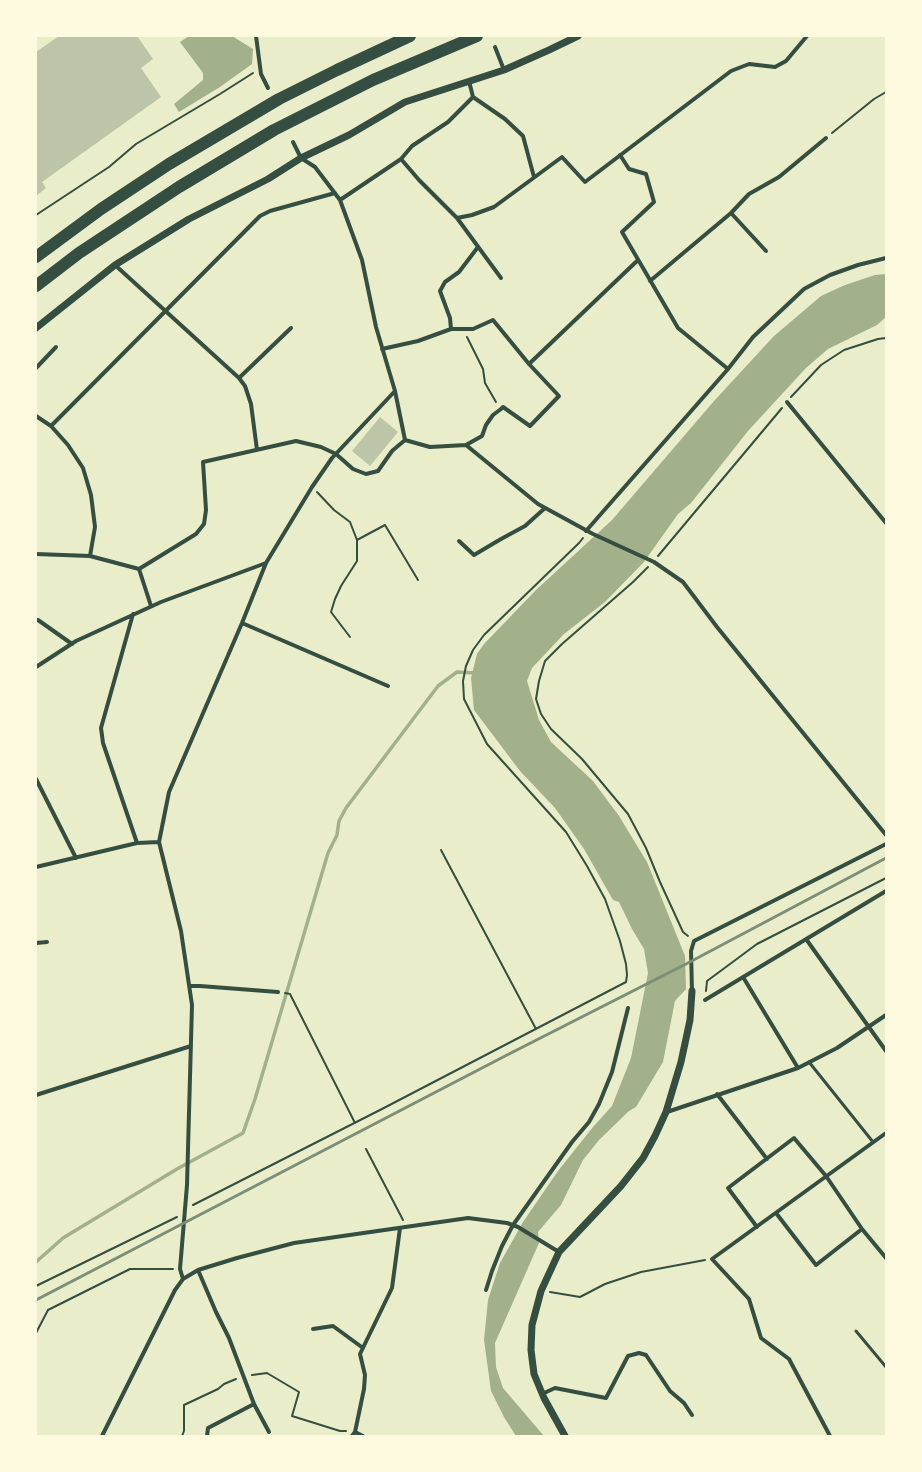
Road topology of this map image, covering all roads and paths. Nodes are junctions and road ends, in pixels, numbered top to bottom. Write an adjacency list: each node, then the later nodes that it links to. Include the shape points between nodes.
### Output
1 (256, 36): 7 (street)
2 (410, 36): 26 (highway, via 279,99 182,156 101,209)
3 (476, 36): 32 (highway, via 373,80 274,130 145,209 79,253)
4 (578, 36): 8 (street)
5 (807, 36): 15 (street, via 786,61 774,67 749,64 731,71)
6 (495, 47): 8 (street)
7 (260, 68): 10 (street); 22 (path, via 136,144 109,167)
8 (504, 70): 9 (street)
9 (469, 80): 12 (street); 16 (street, via 405,102 349,135)
10 (268, 88)
11 (886, 92): 13 (path)
12 (473, 97): 17 (street, via 448,122 412,146); 18 (street, via 505,119 523,136)
13 (826, 138): 21 (street, via 779,177 749,194)
14 (293, 142): 16 (street)
15 (620, 156): 18 (street, via 585,182 562,157); 28 (street, via 629,169 646,174 654,202 622,232)
16 (302, 158): 19 (street, via 315,167); 29 (street, via 268,179 189,219)
17 (401, 159): 20 (street); 23 (street)
18 (534, 177): 23 (street, via 494,206)
19 (335, 193): 20 (street); 33 (street, via 260,216)
20 (340, 200): 40 (street, via 362,260)
21 (731, 213): 25 (street); 31 (street)
22 (36, 215)
23 (457, 218): 24 (street)
24 (478, 247): 30 (street); 36 (street, via 459,272 445,282 440,291 450,318)
25 (766, 251)
26 (36, 257)
27 (886, 258): 43 (street, via 830,275 804,289 753,337)
28 (638, 260): 31 (street); 41 (street)
29 (116, 265): 33 (street); 34 (street)
30 (501, 278)
31 (650, 281): 43 (street, via 678,328)
32 (36, 286)
33 (166, 311): 44 (street); 49 (street)
34 (36, 328)
35 (291, 328): 44 (street)
36 (451, 329): 37 (street); 40 (street, via 418,341)
37 (463, 329): 41 (street, via 493,320); 47 (path, via 483,369 485,383)
38 (886, 338): 46 (path, via 844,350 821,365)
39 (56, 347): 42 (street)
40 (382, 349): 45 (street)
41 (529, 364): 47 (street, via 559,396 530,426 503,407)
42 (36, 368)
43 (728, 369): 57 (street)
44 (239, 378): 52 (street, via 245,386 251,404)
45 (395, 391): 50 (street); 53 (street)
46 (787, 402): 56 (street); 62 (path)
47 (501, 409): 51 (street, via 493,415 482,436)
48 (36, 416): 49 (street)
49 (51, 426): 61 (street, via 68,445 83,468 91,495 95,528)
50 (405, 440): 51 (street, via 430,447); 53 (street, via 392,451 378,470 366,474 353,469)
51 (466, 446): 55 (street)
52 (257, 450): 53 (street, via 296,441 321,447); 64 (street, via 203,462 206,510 204,524 196,534)
53 (336, 454): 54 (street)
54 (312, 487): 58 (path, via 334,510 350,522); 63 (street)
55 (545, 508): 57 (street); 59 (street, via 524,526 474,555)
56 (886, 523)
57 (586, 531): 62 (street); 96 (path, via 580,543 484,635 466,666 464,681 464,699 487,744 566,832 587,866 605,899 626,964 626,982)
58 (356, 540): 65 (path, via 385,525); 70 (path, via 357,561 341,586 331,612)
59 (459, 541)
60 (36, 554): 61 (street)
61 (90, 556): 64 (street)
62 (654, 562): 75 (street, via 683,582); 85 (path, via 545,661 536,699 541,714 551,729 582,759 628,814 683,932)
63 (266, 563): 66 (street); 69 (street)
64 (139, 569): 66 (street)
65 (418, 580)
66 (152, 606): 67 (street)
67 (133, 614): 71 (street); 77 (street, via 100,728)
68 (38, 620): 71 (street)
69 (242, 623): 73 (street); 76 (street, via 169,792)
70 (350, 637)
71 (72, 644): 72 (street)
72 (36, 667)
73 (388, 686)
74 (36, 779): 80 (street)
75 (886, 835)
76 (159, 842): 77 (street); 89 (street, via 182,931)
77 (137, 843): 80 (street)
78 (886, 844): 85 (street)
79 (442, 850): 96 (path)
80 (76, 858): 81 (street)
81 (36, 867)
82 (886, 878): 92 (path, via 757,944 707,981)
83 (886, 891): 84 (street)
84 (806, 939): 88 (street); 95 (street)
85 (694, 941): 90 (street, via 691,950)
86 (47, 942): 87 (street)
87 (36, 943)
88 (743, 977): 92 (street); 100 (street)
89 (190, 986): 91 (street); 97 (street)
90 (692, 991): 103 (street, via 690,1020 681,1062)
91 (278, 992): 104 (path, via 290,994)
92 (705, 1000)
93 (628, 1008): 112 (street, via 612,1072 599,1104 589,1122)
94 (886, 1015): 95 (street)
95 (870, 1027): 98 (street); 99 (street)
96 (536, 1029): 104 (path)
97 (191, 1046): 102 (street); 110 (street)
98 (886, 1051)
99 (809, 1062): 100 (street); 106 (lane)
100 (798, 1068): 101 (street)
101 (717, 1094): 103 (street); 108 (street)
102 (36, 1095)
103 (666, 1112): 117 (street, via 643,1158 621,1186)
104 (355, 1123): 110 (path, via 192,1206)
105 (886, 1133): 106 (street)
106 (873, 1142): 109 (street)
107 (366, 1149): 113 (path)
108 (767, 1159): 109 (street, via 794,1138); 114 (street, via 728,1188)
109 (826, 1176): 111 (street); 116 (street)
110 (184, 1213): 120 (street); 123 (path)
111 (776, 1213): 114 (street); 116 (street, via 816,1265)
112 (513, 1225): 113 (street, via 468,1218); 117 (street); 124 (street)
113 (406, 1226): 115 (street)
114 (757, 1227): 119 (street)
115 (400, 1228): 121 (street, via 294,1243); 129 (street, via 392,1288)
116 (862, 1229): 118 (street)
117 (560, 1252): 125 (street)
118 (886, 1258)
119 (712, 1259): 125 (path, via 641,1272 605,1284 580,1297); 143 (street, via 749,1300 761,1338 789,1359)
120 (180, 1269): 122 (street); 128 (path, via 130,1269 48,1310)
121 (198, 1270): 122 (street); 131 (street, via 229,1338)
122 (183, 1279): 137 (street, via 175,1290)
123 (36, 1286)
124 (486, 1290)
125 (541, 1291): 132 (street, via 532,1325 531,1350 534,1374)
126 (313, 1328): 129 (street, via 333,1326)
127 (856, 1331): 130 (lane)
128 (36, 1333)
129 (363, 1348): 136 (street, via 360,1354 365,1375 364,1389)
130 (886, 1367)
131 (243, 1377): 133 (street); 136 (path, via 267,1372 299,1392 292,1416 340,1431); 138 (path, via 184,1405)
132 (542, 1394): 134 (street, via 556,1388 606,1398 628,1356 639,1353 646,1356 670,1391 684,1403); 142 (street)
133 (254, 1404): 135 (street); 139 (street, via 208,1428)
134 (692, 1415)
135 (269, 1432)
136 (355, 1432): 140 (street); 141 (street)
137 (102, 1436)
138 (182, 1436)
139 (207, 1436)
140 (352, 1436)
141 (363, 1436)
142 (565, 1436)
143 (830, 1436)

